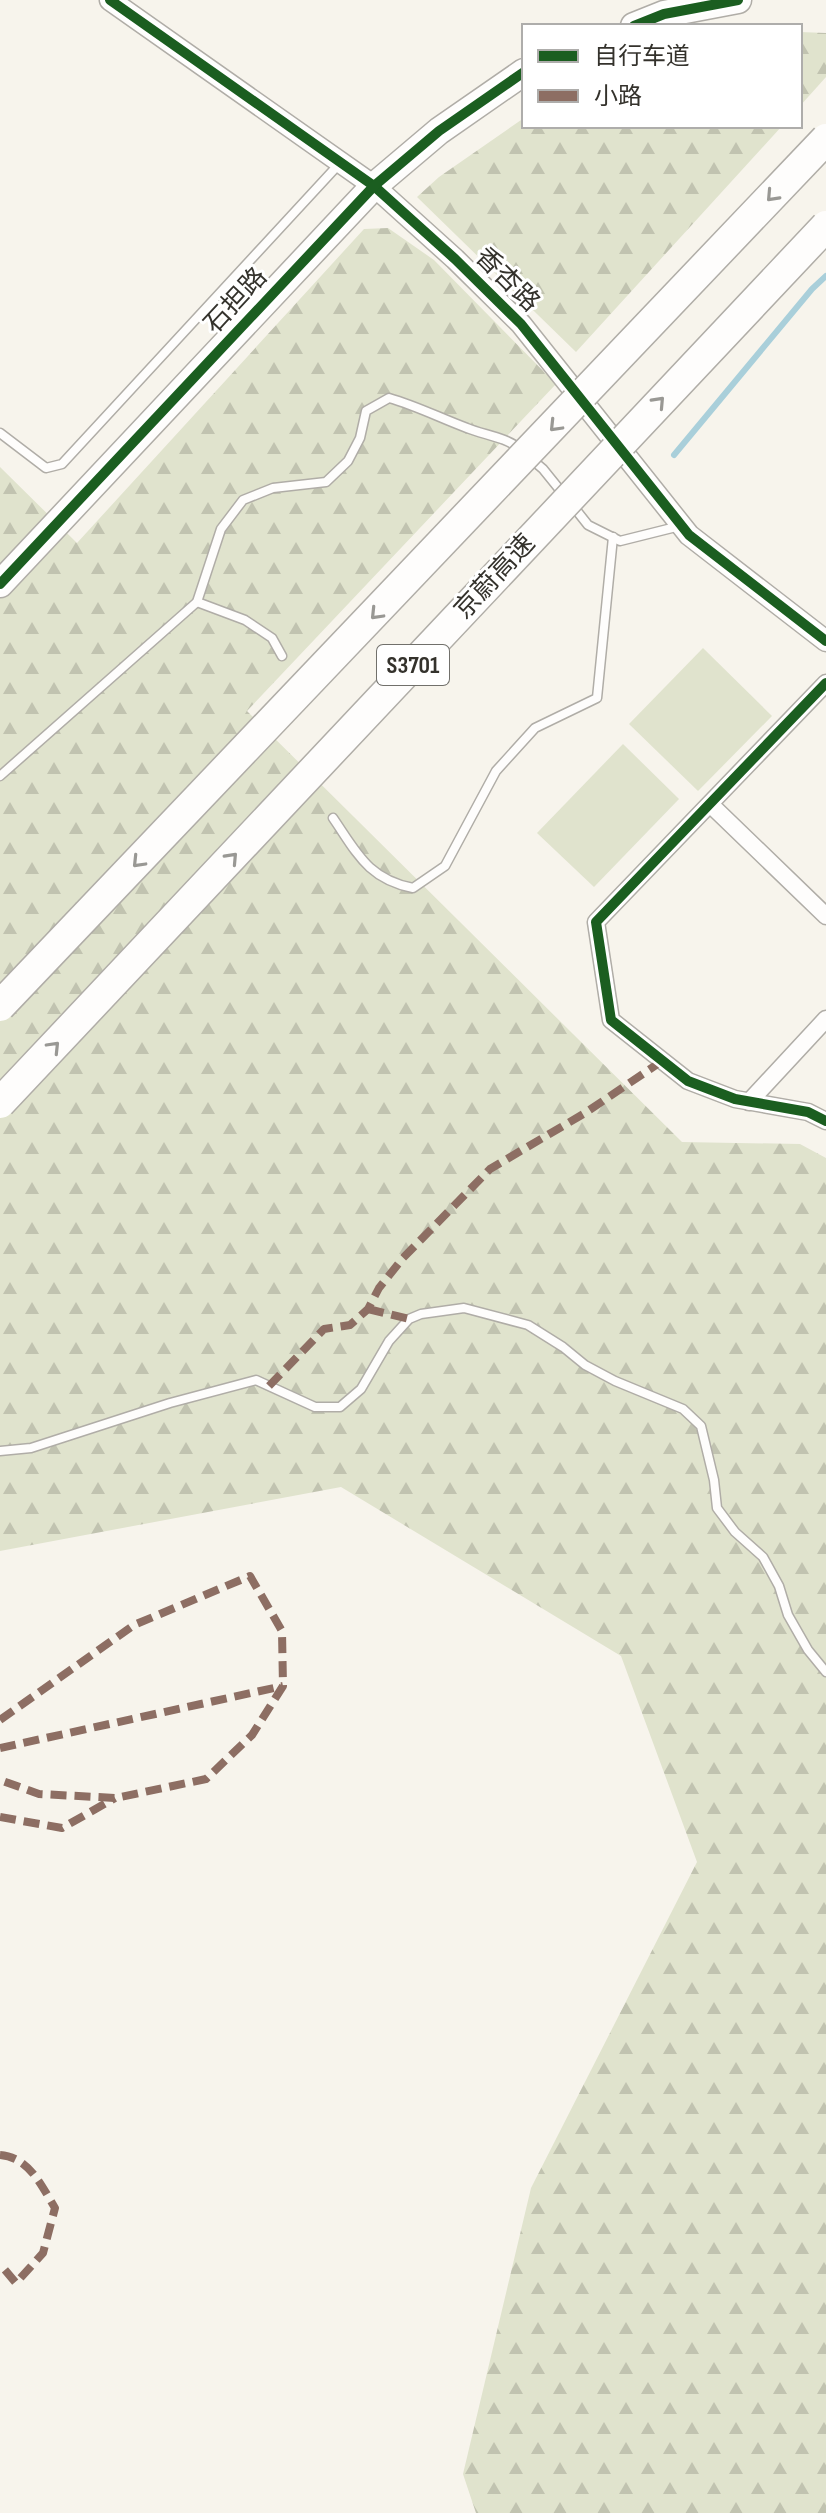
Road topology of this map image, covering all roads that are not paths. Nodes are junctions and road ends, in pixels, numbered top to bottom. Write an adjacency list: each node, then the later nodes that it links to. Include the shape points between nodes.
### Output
1 (110, 0): 6 (street, 香杏路)
2 (738, 0): 3 (main road)
3 (639, 24)
4 (522, 73): 7 (main road, 石担路, via 439,131)
5 (826, 139): 21 (highway, S3701, one-way to 21, bridge)
6 (341, 163): 7 (street, 香杏路); 9 (lane, via 62,464 46,468)
7 (374, 186): 10 (street, 香杏路, via 521,324); 12 (main road, 石担路)
8 (826, 226): 24 (highway, 京蔚高速 / S3701, one-way to 8, bridge)
9 (0, 433)
10 (681, 526): 11 (lane, via 620,541); 14 (street, 香杏路)
11 (613, 537): 13 (lane, via 588,525 543,469 514,444 389,398 366,411 348,461 326,482 273,488 243,500 221,529); 19 (lane, via 597,698 535,728 496,771 445,866 413,888 392,884 364,864)
12 (0, 584)
13 (197, 602): 15 (lane, via 245,620 272,638); 17 (lane)
14 (826, 641)
15 (282, 656)
16 (826, 683): 18 (street)
17 (0, 776)
18 (710, 804): 20 (street); 23 (street, via 596,922 611,1020 688,1081)
19 (333, 818)
20 (826, 916)
21 (0, 1006)
22 (826, 1019): 23 (street)
23 (749, 1102): 25 (street, via 808,1112)
24 (0, 1103)
25 (826, 1121)
26 (0, 1451): 27 (lane, via 31,1448 256,1380 315,1407 340,1407 361,1389 389,1341 409,1319 464,1308 477,1311 528,1325 585,1365 683,1409 701,1426 717,1508 763,1557 788,1615)
27 (826, 1672)

